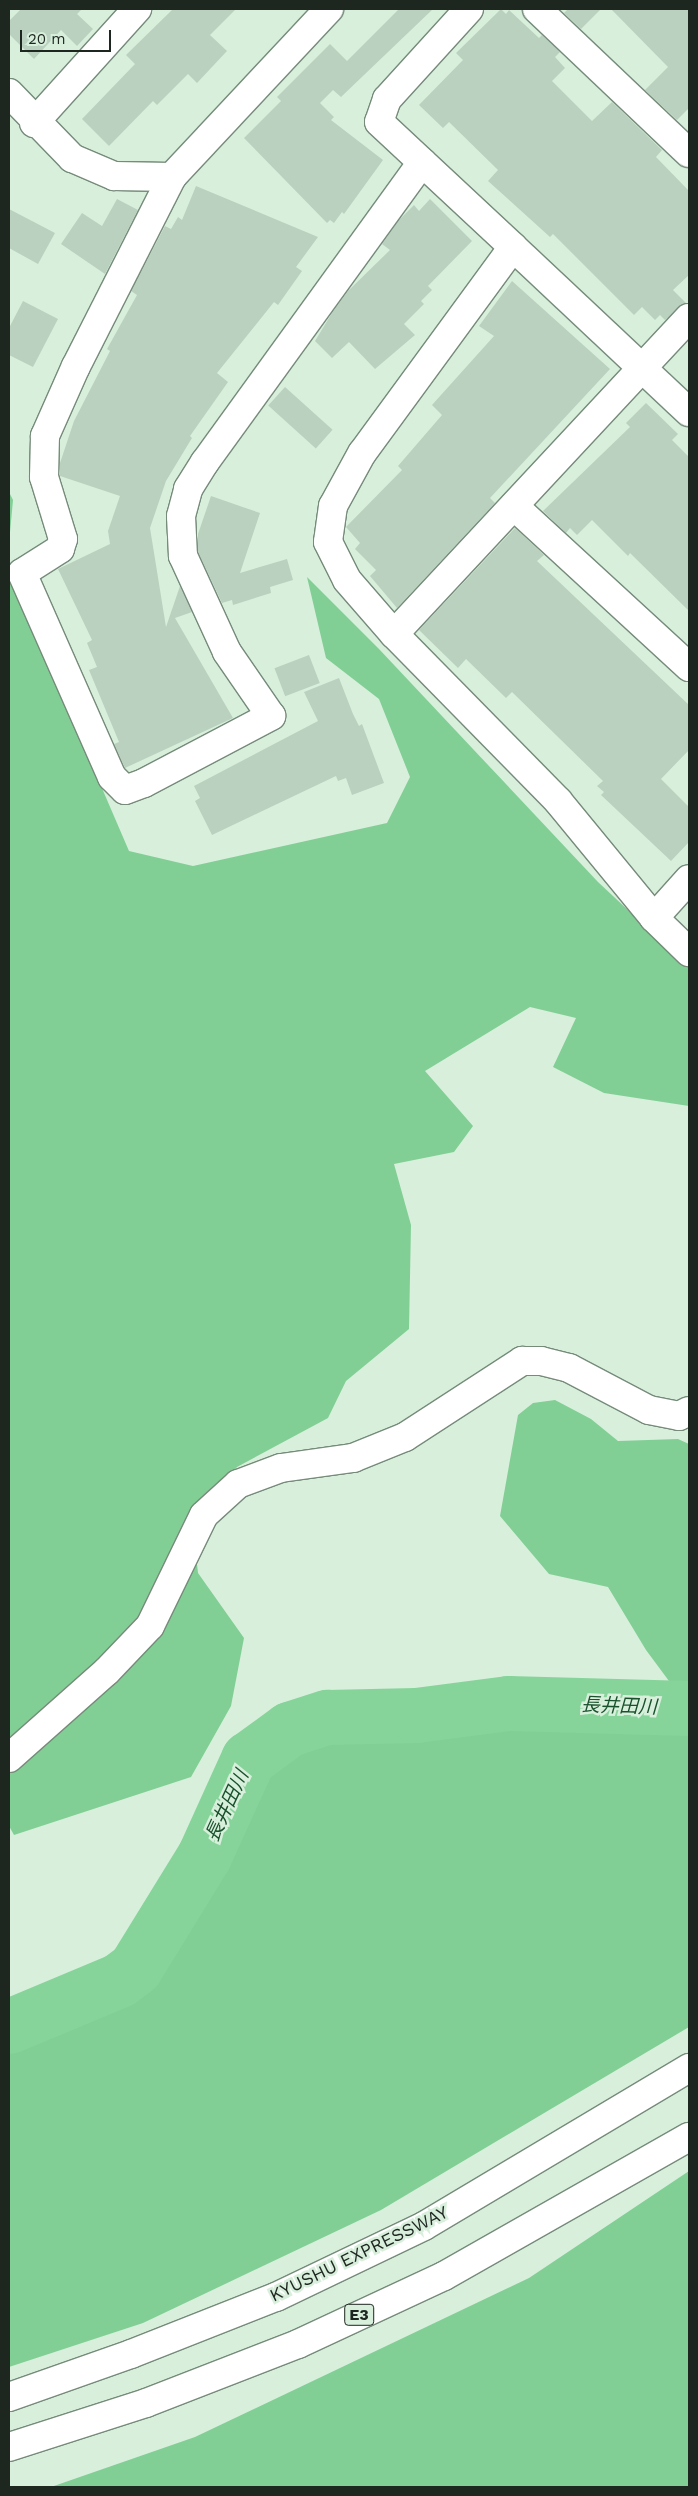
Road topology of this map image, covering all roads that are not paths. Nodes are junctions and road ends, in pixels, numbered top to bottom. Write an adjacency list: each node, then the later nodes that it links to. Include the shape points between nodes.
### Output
1 (138, 9): 6 (main road)
2 (329, 9): 9 (main road)
3 (469, 9): 8 (main road, via 387,99 378,122)
4 (538, 9): 7 (main road)
5 (9, 93): 6 (main road)
6 (34, 123): 9 (main road, via 72,158 114,176)
7 (689, 153)
8 (422, 162): 9 (main road, via 205,462 188,489 183,507 183,556 227,652 271,716 126,790 112,777 22,573 60,549 63,539 44,477 45,436 76,366); 10 (main road)
9 (172, 177)
10 (513, 248): 12 (main road); 15 (main road, via 362,453 332,506 328,542 347,580)
11 (689, 318): 12 (main road)
12 (642, 368): 13 (main road); 14 (main road)
13 (689, 412)
14 (514, 506): 15 (main road); 16 (main road)
15 (394, 634): 18 (main road, via 558,801)
16 (689, 667)
17 (689, 879): 18 (main road)
18 (654, 918): 19 (main road)
19 (689, 952)
20 (689, 1411): 21 (main road, via 679,1416 649,1410 569,1368 541,1360 522,1361 405,1437 353,1458 281,1468 238,1484 204,1515 150,1626 106,1671)
21 (9, 1758)
22 (689, 2068): 24 (main road, KYUSHU EXPRESSWAY, via 415,2230 276,2297 131,2354)
23 (689, 2137): 25 (main road, E3, via 444,2276 298,2344 146,2403)
24 (9, 2397)
25 (9, 2447)

